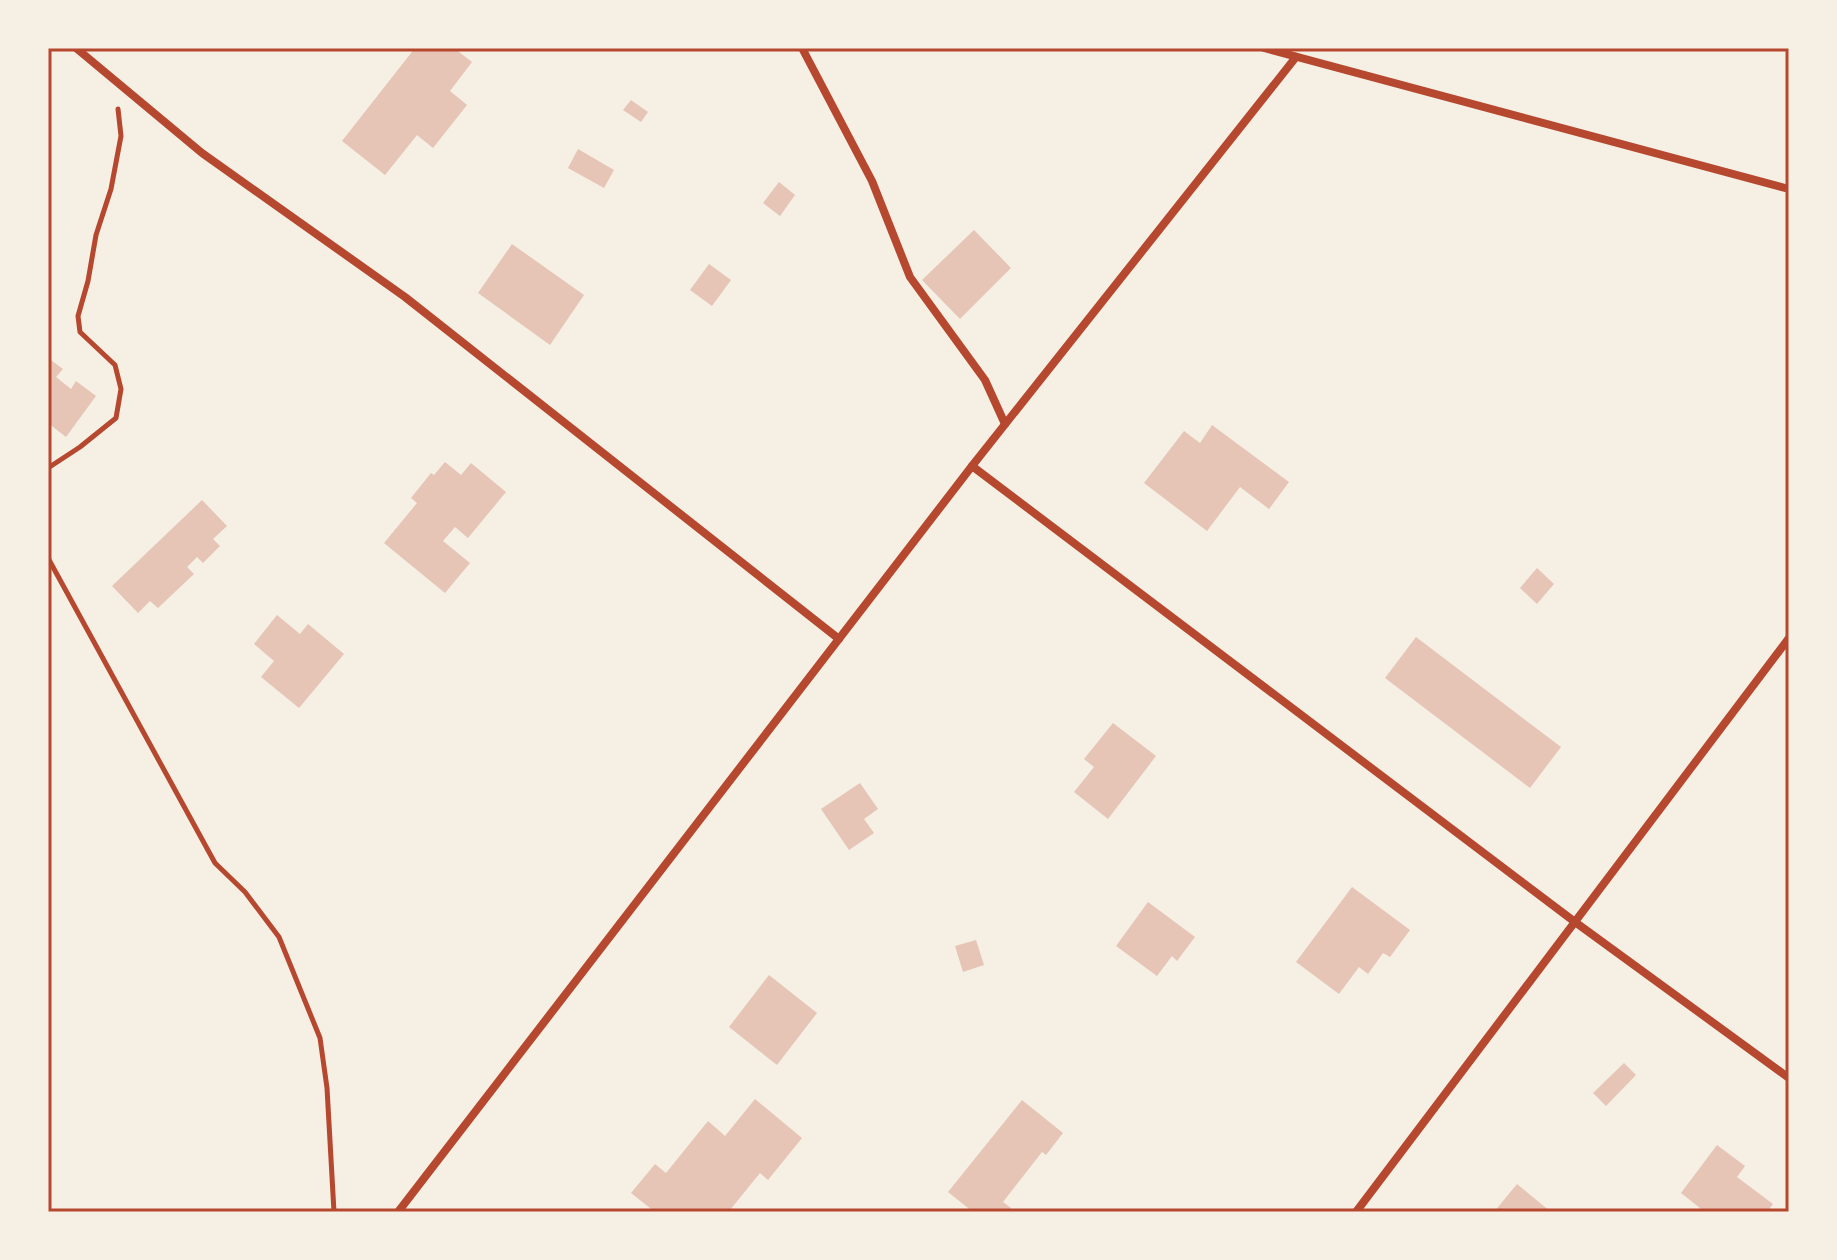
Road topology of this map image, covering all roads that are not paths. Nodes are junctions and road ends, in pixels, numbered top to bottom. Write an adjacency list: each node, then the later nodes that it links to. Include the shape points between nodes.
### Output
1 (76, 48): 9 (street, via 202,153 405,297)
2 (802, 48): 6 (street, via 872,181 910,277 985,380)
3 (1264, 48): 4 (street)
4 (1296, 57): 5 (street); 6 (street)
5 (1789, 189)
6 (1005, 424): 7 (street)
7 (972, 466): 9 (street); 10 (street)
8 (1789, 638): 10 (street)
9 (839, 639): 12 (street)
10 (1575, 922): 11 (street); 13 (street)
11 (1789, 1078)
12 (398, 1212)
13 (1356, 1212)

